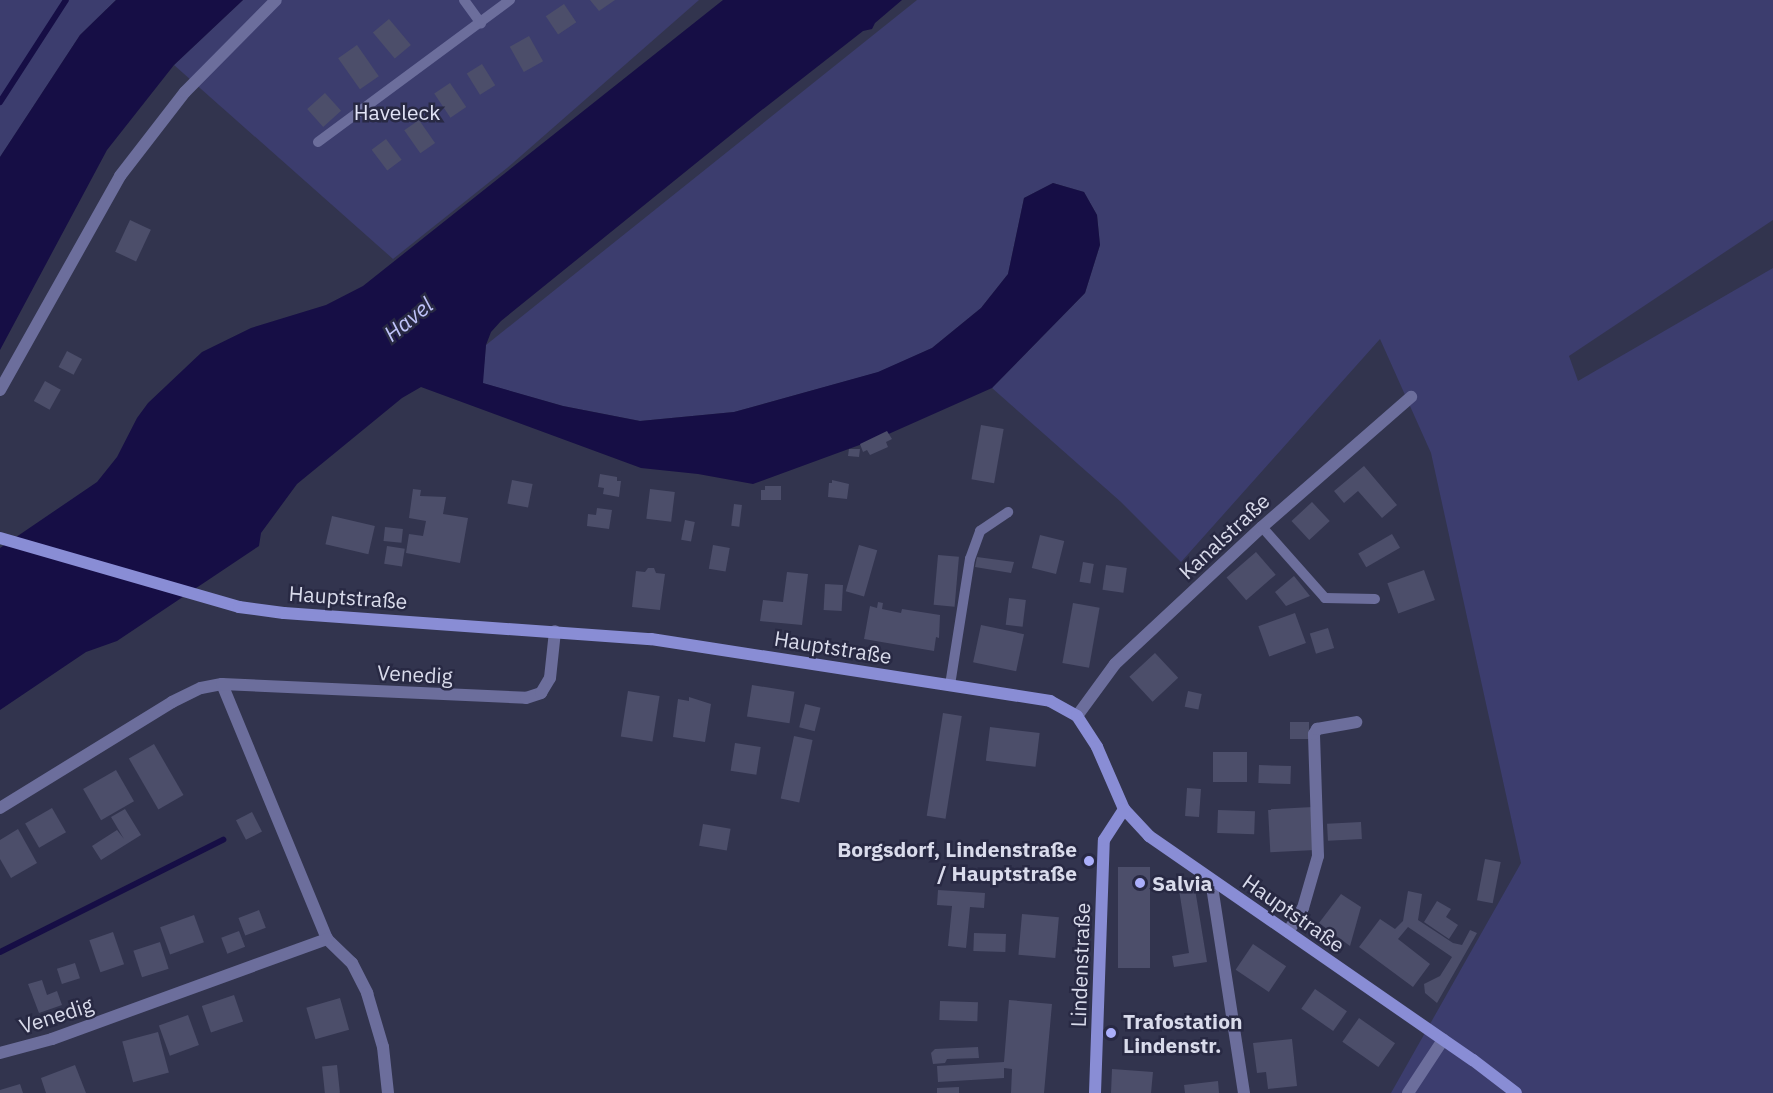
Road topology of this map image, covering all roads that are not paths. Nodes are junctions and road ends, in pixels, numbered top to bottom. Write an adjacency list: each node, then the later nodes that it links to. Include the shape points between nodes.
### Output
1 (276, 0): 6 (street, via 184,92 120,176)
2 (464, 0): 4 (lane)
3 (510, 0): 4 (lane)
4 (481, 23): 5 (lane)
5 (318, 142)
6 (0, 390)
7 (1411, 397): 9 (street, Kanalstraße)
8 (1008, 512): 14 (lane, via 980,531 970,559)
9 (1262, 527): 11 (lane, via 1325,598); 15 (street, Kanalstraße, via 1115,664)
10 (0, 538): 12 (main road, Hauptstraße, via 239,607)
11 (1376, 599)
12 (555, 631): 13 (street, Venedig, via 550,678 541,693 526,698); 14 (main road, Hauptstraße, via 651,639)
13 (222, 684): 17 (street, Venedig, via 201,688 172,702); 21 (street)
14 (951, 685): 15 (main road, Hauptstraße, via 1050,701)
15 (1077, 716): 18 (main road, Hauptstraße, via 1097,747)
16 (1356, 722): 20 (street, via 1317,729 1314,734 1318,856 1303,908)
17 (0, 808)
18 (1124, 809): 19 (main road, Hauptstraße, via 1149,836); 25 (main road, Lindenstraße, via 1104,840)
19 (1211, 880): 20 (main road, Hauptstraße); 26 (street)
20 (1287, 933): 22 (main road, Hauptstraße)
21 (327, 939): 23 (street, Venedig, via 52,1039); 24 (street, via 352,963 367,993 383,1047)
22 (1443, 1040): 27 (street); 28 (main road, Hauptstraße)
23 (0, 1053)
24 (388, 1093)
25 (1095, 1093)
26 (1244, 1093)
27 (1408, 1093)
28 (1516, 1093)

